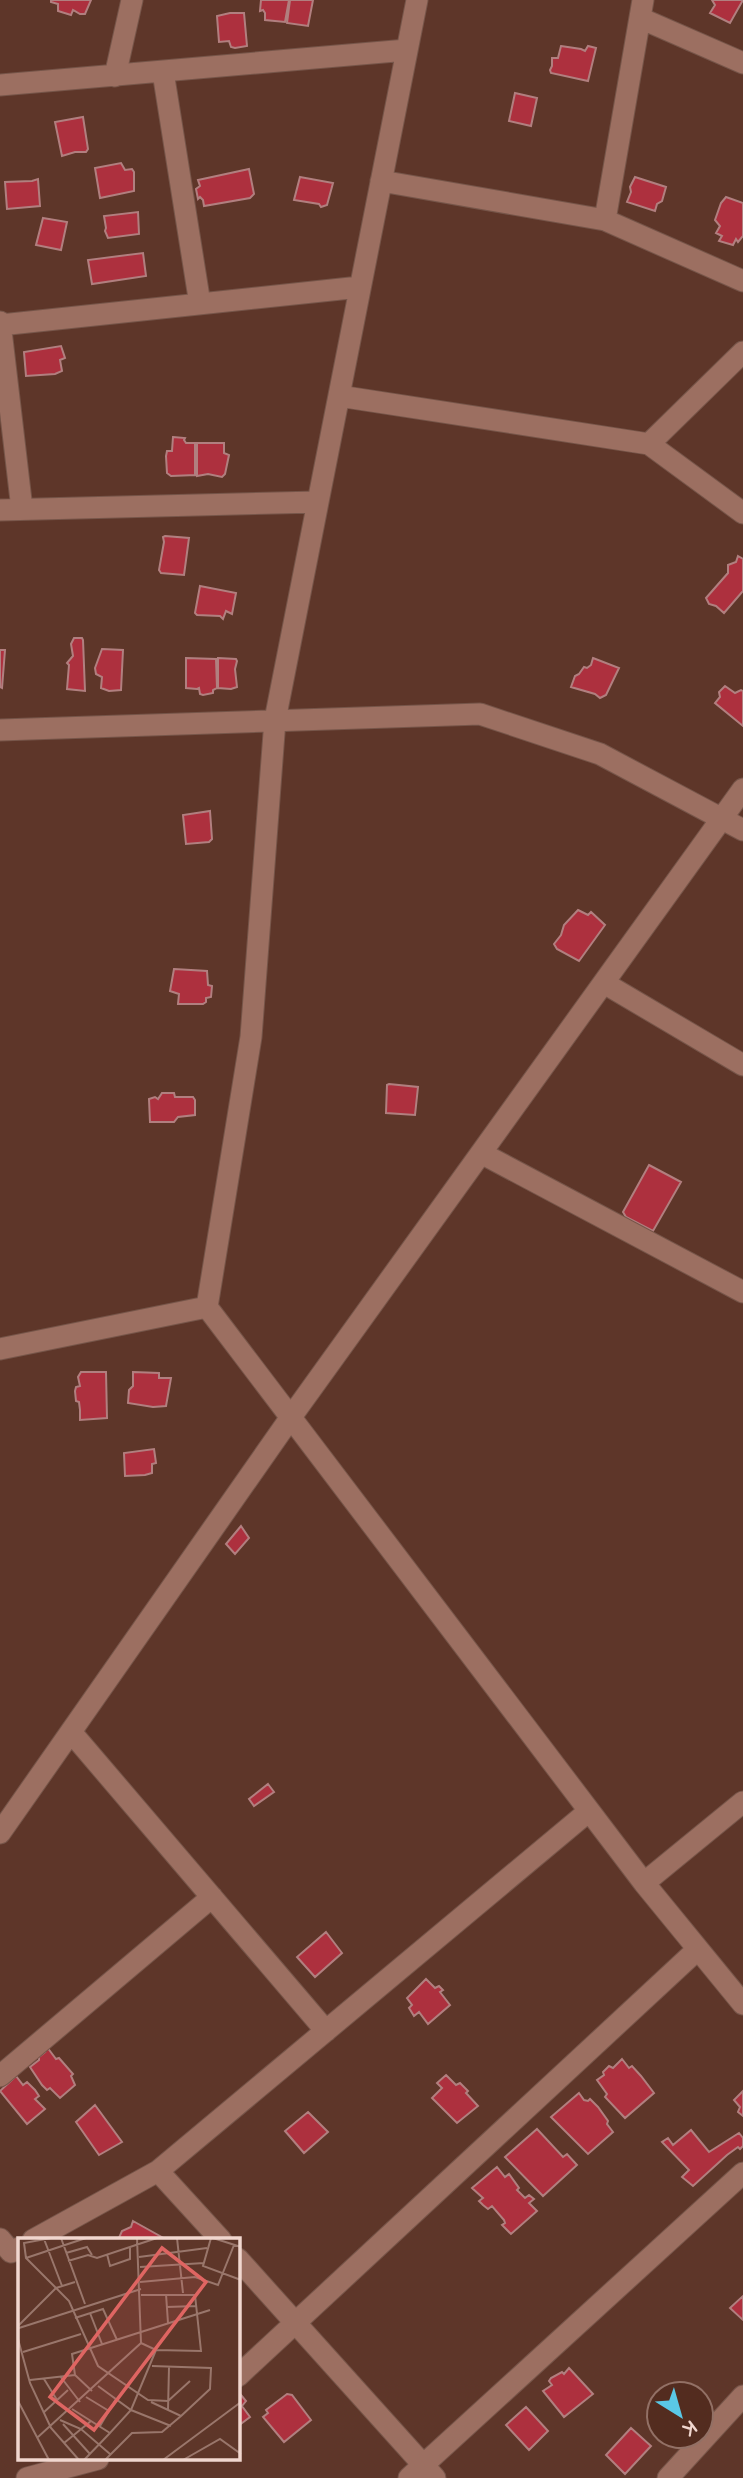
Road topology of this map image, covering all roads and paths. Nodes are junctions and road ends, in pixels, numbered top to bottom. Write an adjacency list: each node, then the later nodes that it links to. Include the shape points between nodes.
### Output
1 (132, 0): 7 (street)
2 (417, 0): 4 (street)
3 (641, 9): 5 (street); 10 (street)
4 (407, 50): 6 (street); 9 (street)
5 (743, 63)
6 (163, 72): 7 (street); 13 (street)
7 (115, 76): 8 (street)
8 (0, 85)
9 (381, 181): 10 (street); 12 (street)
10 (605, 220): 11 (street)
11 (743, 281)
12 (360, 287): 13 (street); 16 (street)
13 (200, 304): 14 (street)
14 (0, 323): 19 (street)
15 (743, 352): 17 (street)
16 (339, 396): 17 (street); 18 (street)
17 (649, 444): 21 (street)
18 (318, 502): 19 (street); 22 (street)
19 (22, 509): 20 (street)
20 (0, 510)
21 (743, 513)
22 (275, 720): 23 (street); 25 (street, via 480,714 600,754); 31 (street, via 251,1037)
23 (0, 730)
24 (743, 789): 25 (street)
25 (722, 818): 26 (street); 27 (street)
26 (743, 830)
27 (604, 983): 28 (street); 29 (street)
28 (743, 1065)
29 (481, 1153): 30 (street); 33 (street)
30 (743, 1292)
31 (207, 1307): 32 (street); 33 (street)
32 (0, 1349)
33 (290, 1417): 34 (street); 36 (street)
34 (71, 1732): 37 (street); 39 (street)
35 (743, 1802): 38 (street)
36 (589, 1811): 38 (street); 42 (street)
37 (0, 1833)
38 (644, 1883): 40 (street)
39 (212, 1897): 42 (street); 43 (street)
40 (698, 1949): 41 (street); 51 (street)
41 (743, 2004)
42 (326, 2031): 44 (street)
43 (0, 2076)
44 (158, 2171): 46 (street); 47 (street)
45 (743, 2173): 55 (street)
46 (37, 2238)
47 (219, 2238)
48 (0, 2239): 49 (street, via 11,2252)
49 (18, 2248)
50 (240, 2261): 51 (street)
51 (295, 2322): 52 (street); 55 (street)
52 (240, 2374)
53 (743, 2396): 57 (street)
54 (97, 2466): 56 (street)
55 (423, 2474)
56 (27, 2478)
57 (668, 2478)

